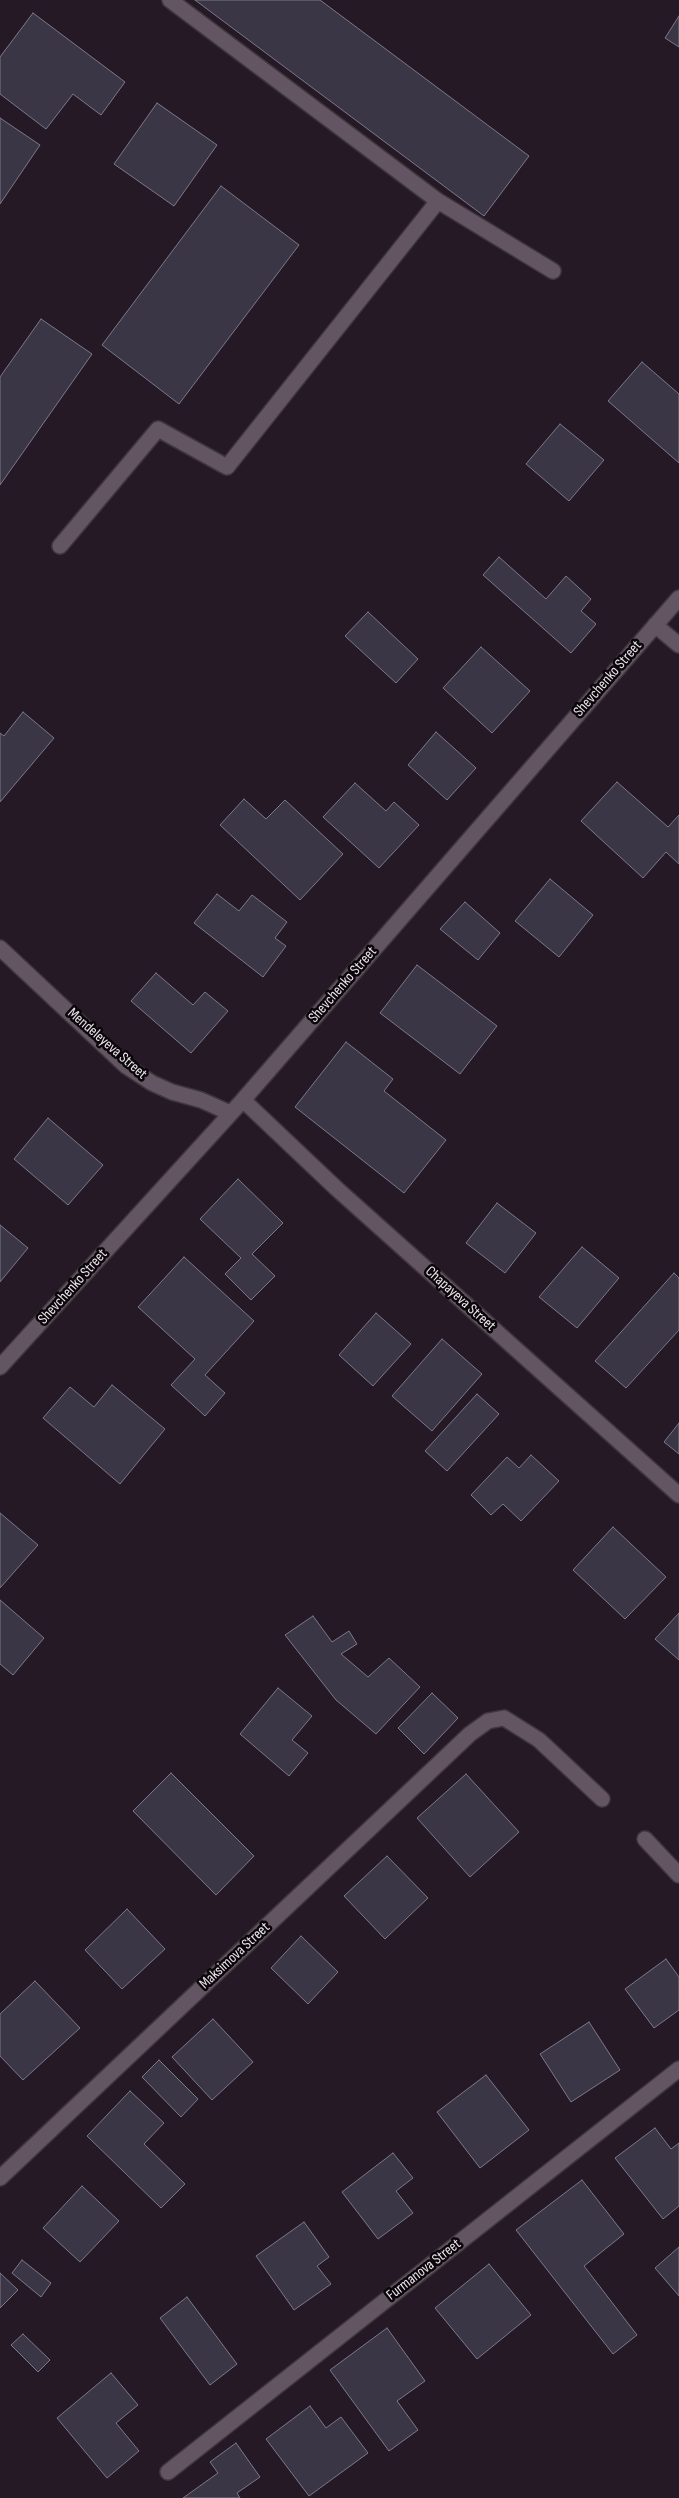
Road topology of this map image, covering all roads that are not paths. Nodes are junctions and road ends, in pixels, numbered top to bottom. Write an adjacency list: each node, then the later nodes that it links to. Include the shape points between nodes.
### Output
1 (170, 0): 2 (street)
2 (438, 201): 3 (street); 4 (street, via 227,467 158,429)
3 (553, 271)
4 (60, 546)
5 (679, 598): 6 (street, Shevchenko Street)
6 (655, 625): 7 (street); 9 (street, Shevchenko Street)
7 (679, 645)
8 (0, 948): 10 (street, Mendeleyeva Street, via 126,1066 152,1084 201,1100)
9 (243, 1100): 10 (street, Shevchenko Street); 12 (street, Chapayeva Street, via 337,1189)
10 (230, 1114): 11 (street, Shevchenko Street)
11 (0, 1367)
12 (679, 1496)
13 (602, 1799): 17 (street, Maksimova Street, via 539,1740 504,1718 488,1721 470,1734)
14 (644, 1840): 15 (street)
15 (679, 1875)
16 (679, 2068): 18 (street, Furmanova Street)
17 (0, 2178)
18 (168, 2472)

